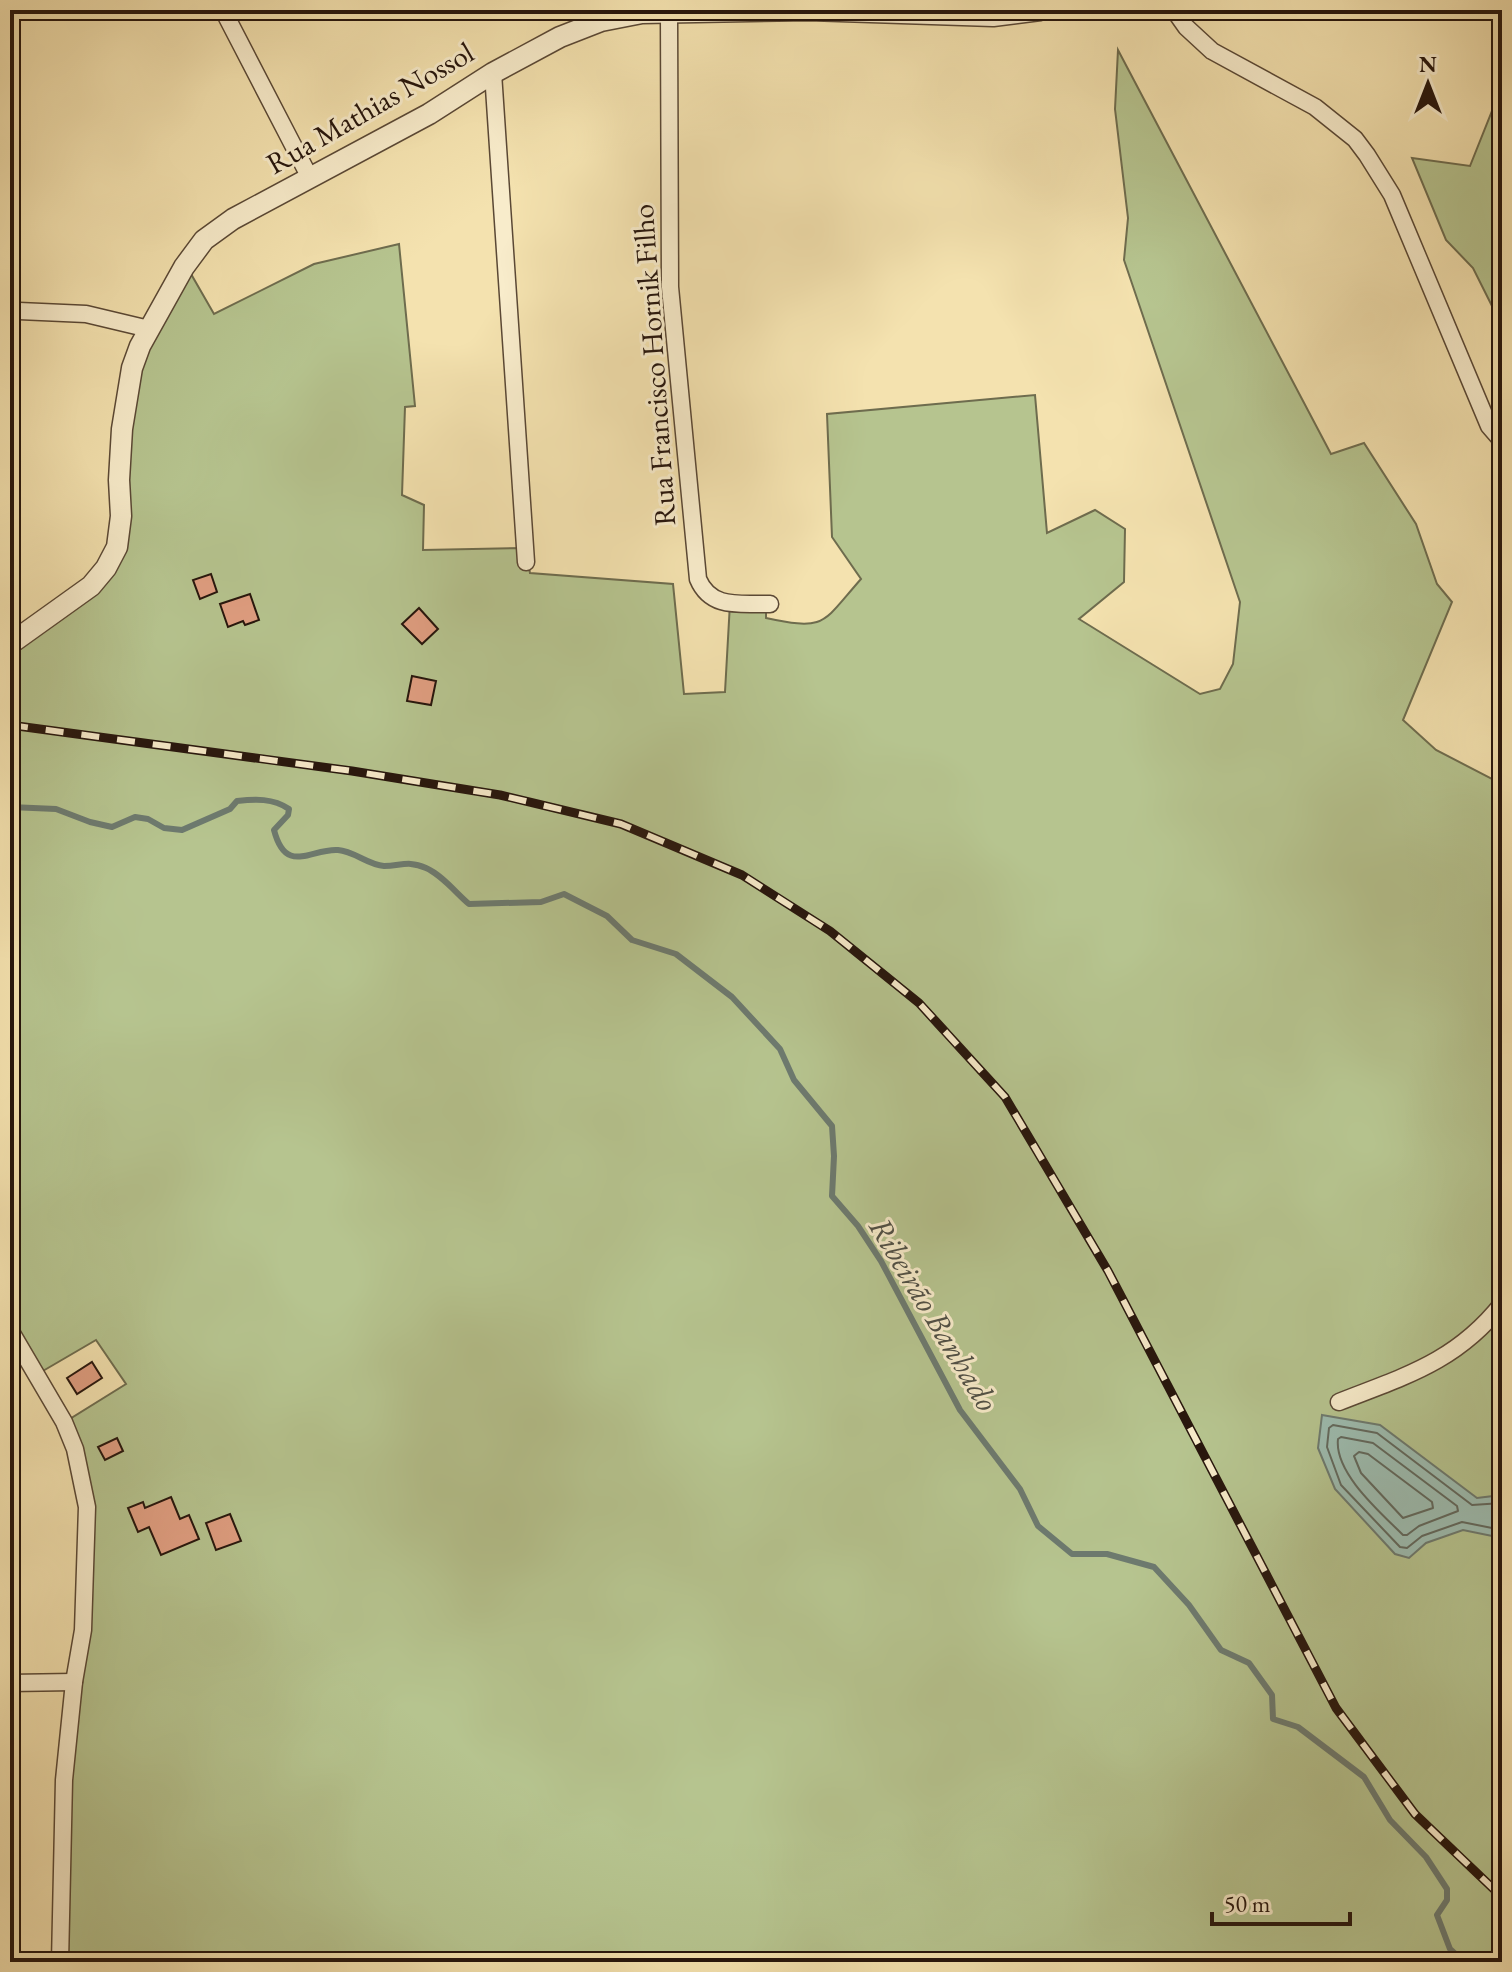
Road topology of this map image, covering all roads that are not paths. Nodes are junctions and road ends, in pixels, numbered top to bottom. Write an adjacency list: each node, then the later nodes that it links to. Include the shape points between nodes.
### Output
1 (223, 10): 6 (street)
2 (1040, 10): 4 (street, Rua Mathias Nossol, via 993,16 809,10)
3 (1174, 10): 9 (street, via 1212,51 1315,107 1355,139 1392,195 1489,426)
4 (669, 14): 5 (street, Rua Mathias Nossol, via 601,21); 11 (street, Rua Francisco Hornik Filho, via 670,287 698,579 714,600)
5 (493, 73): 6 (street, Rua Mathias Nossol, via 429,114); 10 (street)
6 (309, 176): 8 (street, Rua Mathias Nossol, via 204,240)
7 (19, 311): 8 (street, via 86,314)
8 (149, 329): 12 (street, Rua Mathias Nossol, via 132,368 122,429 117,547 91,586)
9 (1502, 441)
10 (526, 562)
11 (770, 604)
12 (10, 644)
13 (1502, 1304): 15 (street, via 1470,1338 1427,1368)
14 (10, 1330): 16 (street, via 64,1422 83,1478 83,1630)
15 (1339, 1402)
16 (74, 1682): 17 (street); 18 (street, via 62,1817)
17 (10, 1683)
18 (60, 1962)

